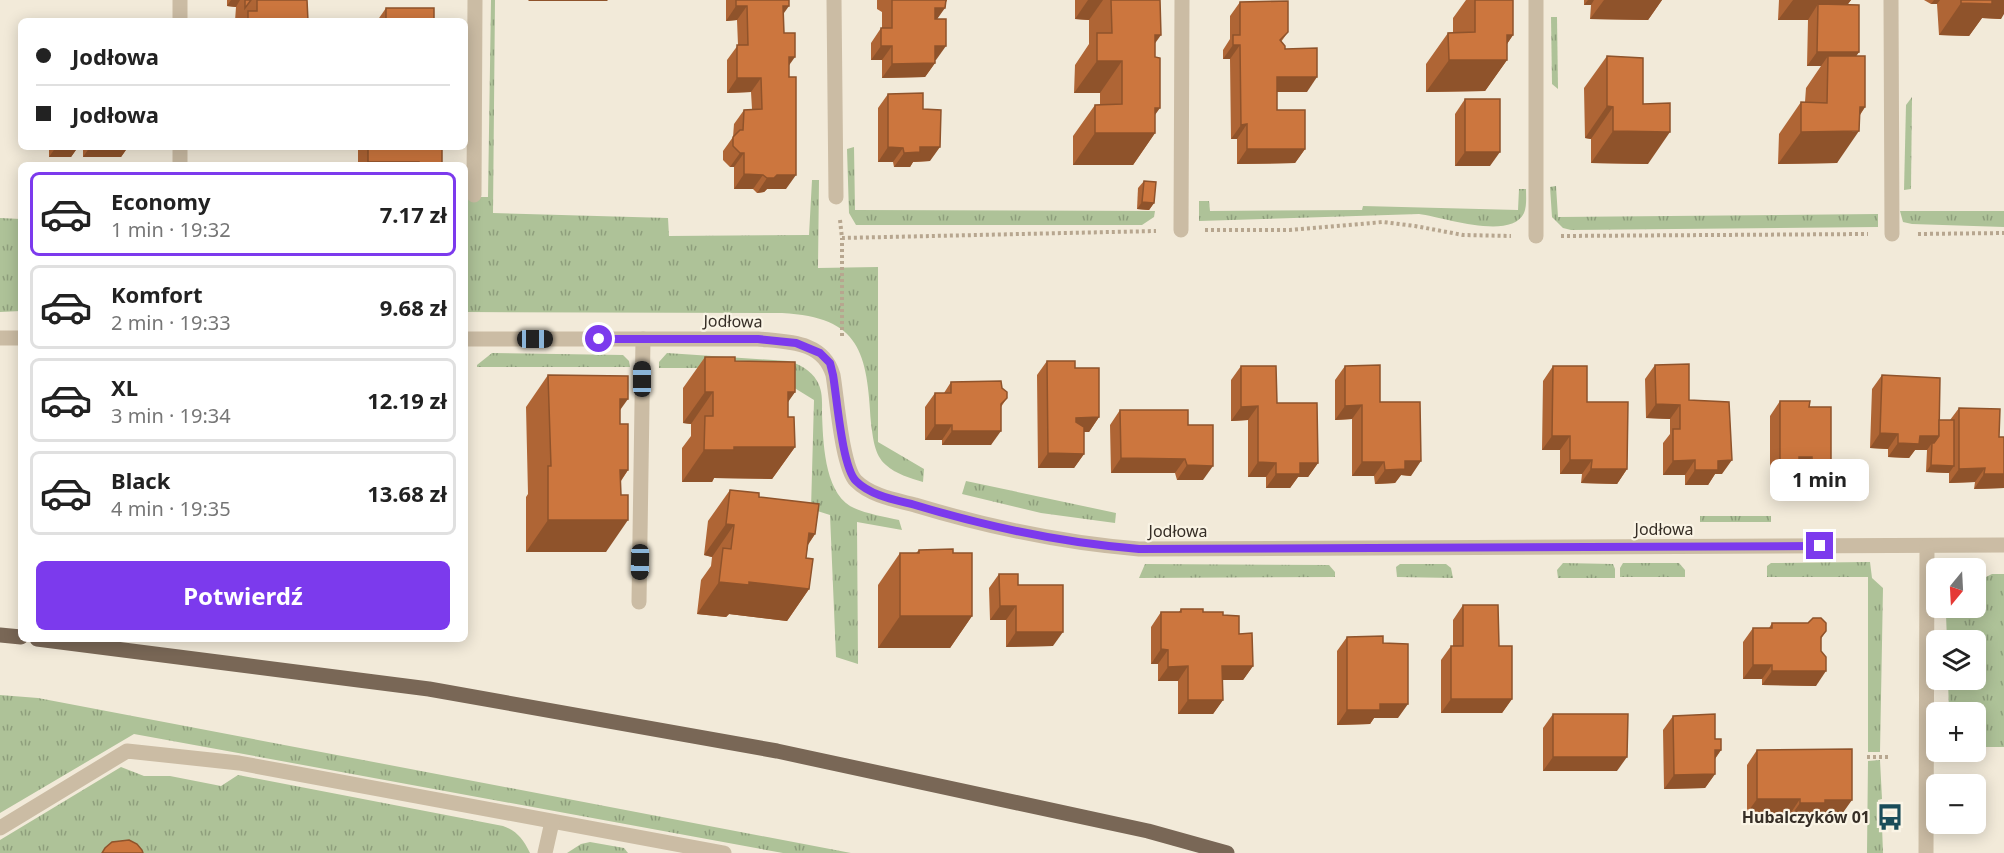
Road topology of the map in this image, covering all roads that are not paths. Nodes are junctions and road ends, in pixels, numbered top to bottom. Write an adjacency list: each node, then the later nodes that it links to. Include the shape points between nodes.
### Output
1 (180, 0): 7 (street)
2 (475, 0): 8 (street)
3 (834, 0): 9 (street)
4 (1182, 0): 10 (street)
5 (1536, 0): 12 (street)
6 (1891, 0): 11 (street)
7 (180, 18)
8 (474, 195)
9 (836, 197)
10 (1181, 230)
11 (1892, 234)
12 (1536, 236)
13 (0, 338): 14 (street)
14 (18, 338)
15 (468, 339): 16 (street, Jodłowa)
16 (642, 339): 18 (street, Jodłowa, via 758,339 796,343 820,353 830,363 848,465 856,481 870,490 927,509 1059,540 1139,549); 19 (street)
17 (2004, 545): 18 (street, Jodłowa)
18 (1927, 546): 28 (street)
19 (639, 602)
20 (0, 634): 21 (main road)
21 (18, 637)
22 (60, 642): 27 (main road, via 405,686 777,751 1148,831)
23 (552, 822): 24 (street, via 239,764 127,751); 25 (street); 26 (street)
24 (0, 828)
25 (545, 853)
26 (724, 853)
27 (1227, 853)
28 (1926, 853)

